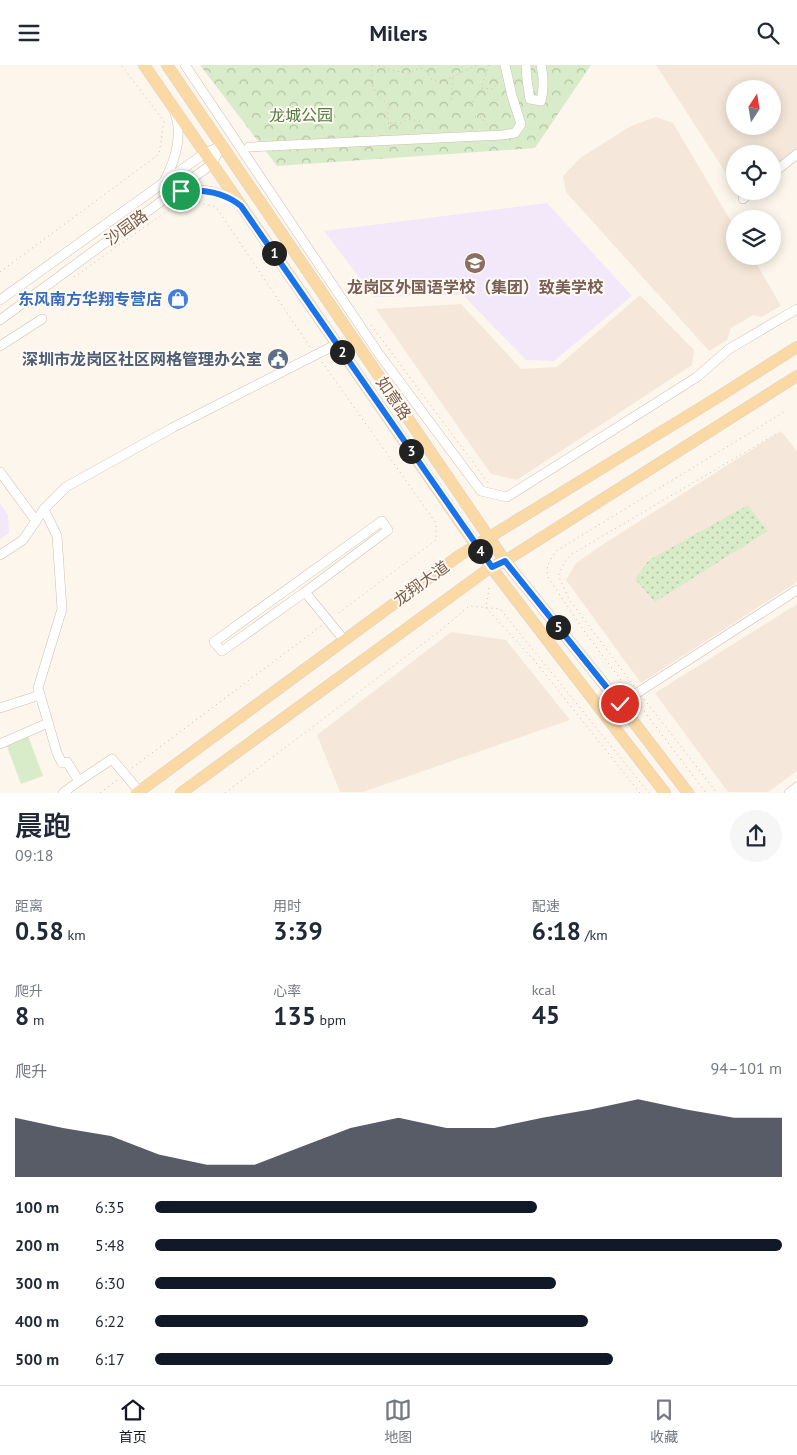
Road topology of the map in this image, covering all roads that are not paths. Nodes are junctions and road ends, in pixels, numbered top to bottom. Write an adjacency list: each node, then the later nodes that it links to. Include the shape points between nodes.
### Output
1 (144, 65): 7 (main road, 如意路)
2 (167, 65): 8 (main road, 如意路)
3 (185, 65): 18 (street, via 379,354 481,491 507,497 697,377 729,349)
4 (505, 65): 9 (street, via 521,124 515,133)
5 (526, 65): 6 (street, via 530,99 540,101 544,91)
6 (541, 65)
7 (173, 108): 10 (main road, 如意路); 14 (street, via 178,140 173,162)
8 (221, 146): 10 (street, 沙园路); 12 (street, 沙园路); 28 (main road, 如意路)
9 (249, 147)
10 (205, 153): 12 (main road, 如意路); 14 (street, 沙园路)
11 (797, 154): 13 (street)
12 (212, 164): 15 (street, 沙园路); 16 (main road, 如意路)
13 (781, 167)
14 (163, 183): 17 (street, 沙园路)
15 (173, 193): 16 (street, via 190,190 212,192 224,195); 20 (street, 沙园路)
16 (241, 206): 21 (main road, 如意路)
17 (0, 300)
18 (797, 309)
19 (42, 319): 22 (street)
20 (0, 321)
21 (337, 344): 26 (street, via 172,428 66,487); 29 (main road, 如意路)
22 (0, 346)
23 (797, 347): 28 (main road, 龙翔大道)
24 (797, 375): 31 (main road, 龙翔大道)
25 (0, 472): 27 (street)
26 (44, 509): 27 (street); 36 (street, via 57,535 62,609 38,688)
27 (36, 521): 30 (street, via 23,540)
28 (489, 537): 29 (main road, 龙翔大道); 31 (main road, 如意路)
29 (476, 545): 32 (main road, 如意路); 35 (main road, 龙翔大道)
30 (0, 555)
31 (505, 561): 32 (main road, 龙翔大道); 37 (main road, 如意路)
32 (492, 567): 45 (main road, 龙翔大道); 46 (main road, 如意路)
33 (797, 590): 37 (street)
34 (305, 592): 34 (street, via 222,651 214,642 382,521 388,530); 35 (street)
35 (344, 640): 43 (main road, 龙翔大道)
36 (40, 695): 38 (street); 39 (street)
37 (620, 704): 47 (main road, 如意路)
38 (0, 708)
39 (48, 723): 40 (street); 41 (street, via 62,763 67,762)
40 (0, 744)
41 (79, 781): 43 (street, via 112,759); 44 (street)
42 (797, 787): 48 (street)
43 (138, 792)
44 (63, 793)
45 (181, 793)
46 (665, 793)
47 (688, 793)
48 (789, 793)

